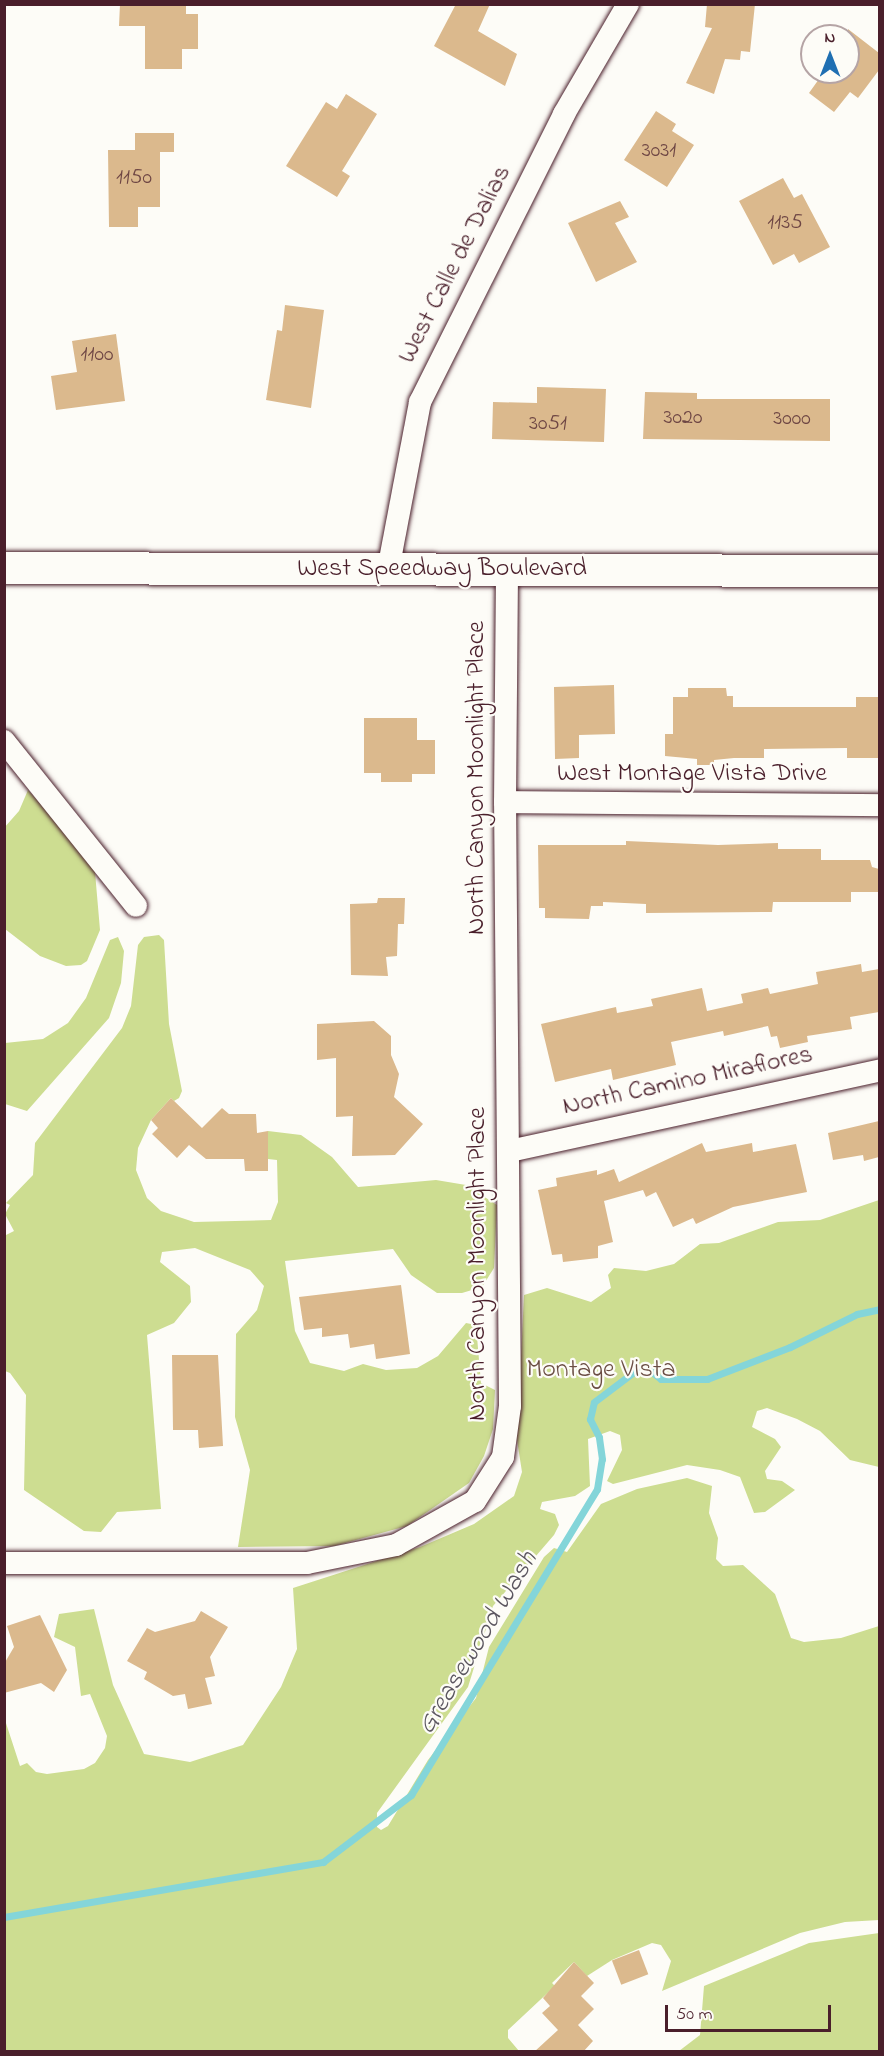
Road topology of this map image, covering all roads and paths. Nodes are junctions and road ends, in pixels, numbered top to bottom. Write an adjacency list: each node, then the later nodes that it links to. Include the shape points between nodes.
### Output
1 (628, 4): 3 (street, West Calle de Dalias, via 564,114 420,402)
2 (4, 568): 3 (main road, West Speedway Boulevard)
3 (388, 570): 4 (main road, West Speedway Boulevard)
4 (507, 571): 5 (main road, West Speedway Boulevard); 7 (street, North Canyon Moonlight Place)
5 (879, 571)
6 (4, 741): 9 (street)
7 (505, 802): 8 (street, West Montage Vista Drive); 11 (street, North Canyon Moonlight Place)
8 (879, 805)
9 (136, 906)
10 (879, 1070): 11 (street, North Camino Miraflores)
11 (510, 1151): 12 (street, North Canyon Moonlight Place, via 510,1406 503,1457 475,1501 396,1545 307,1563)
12 (4, 1563)

